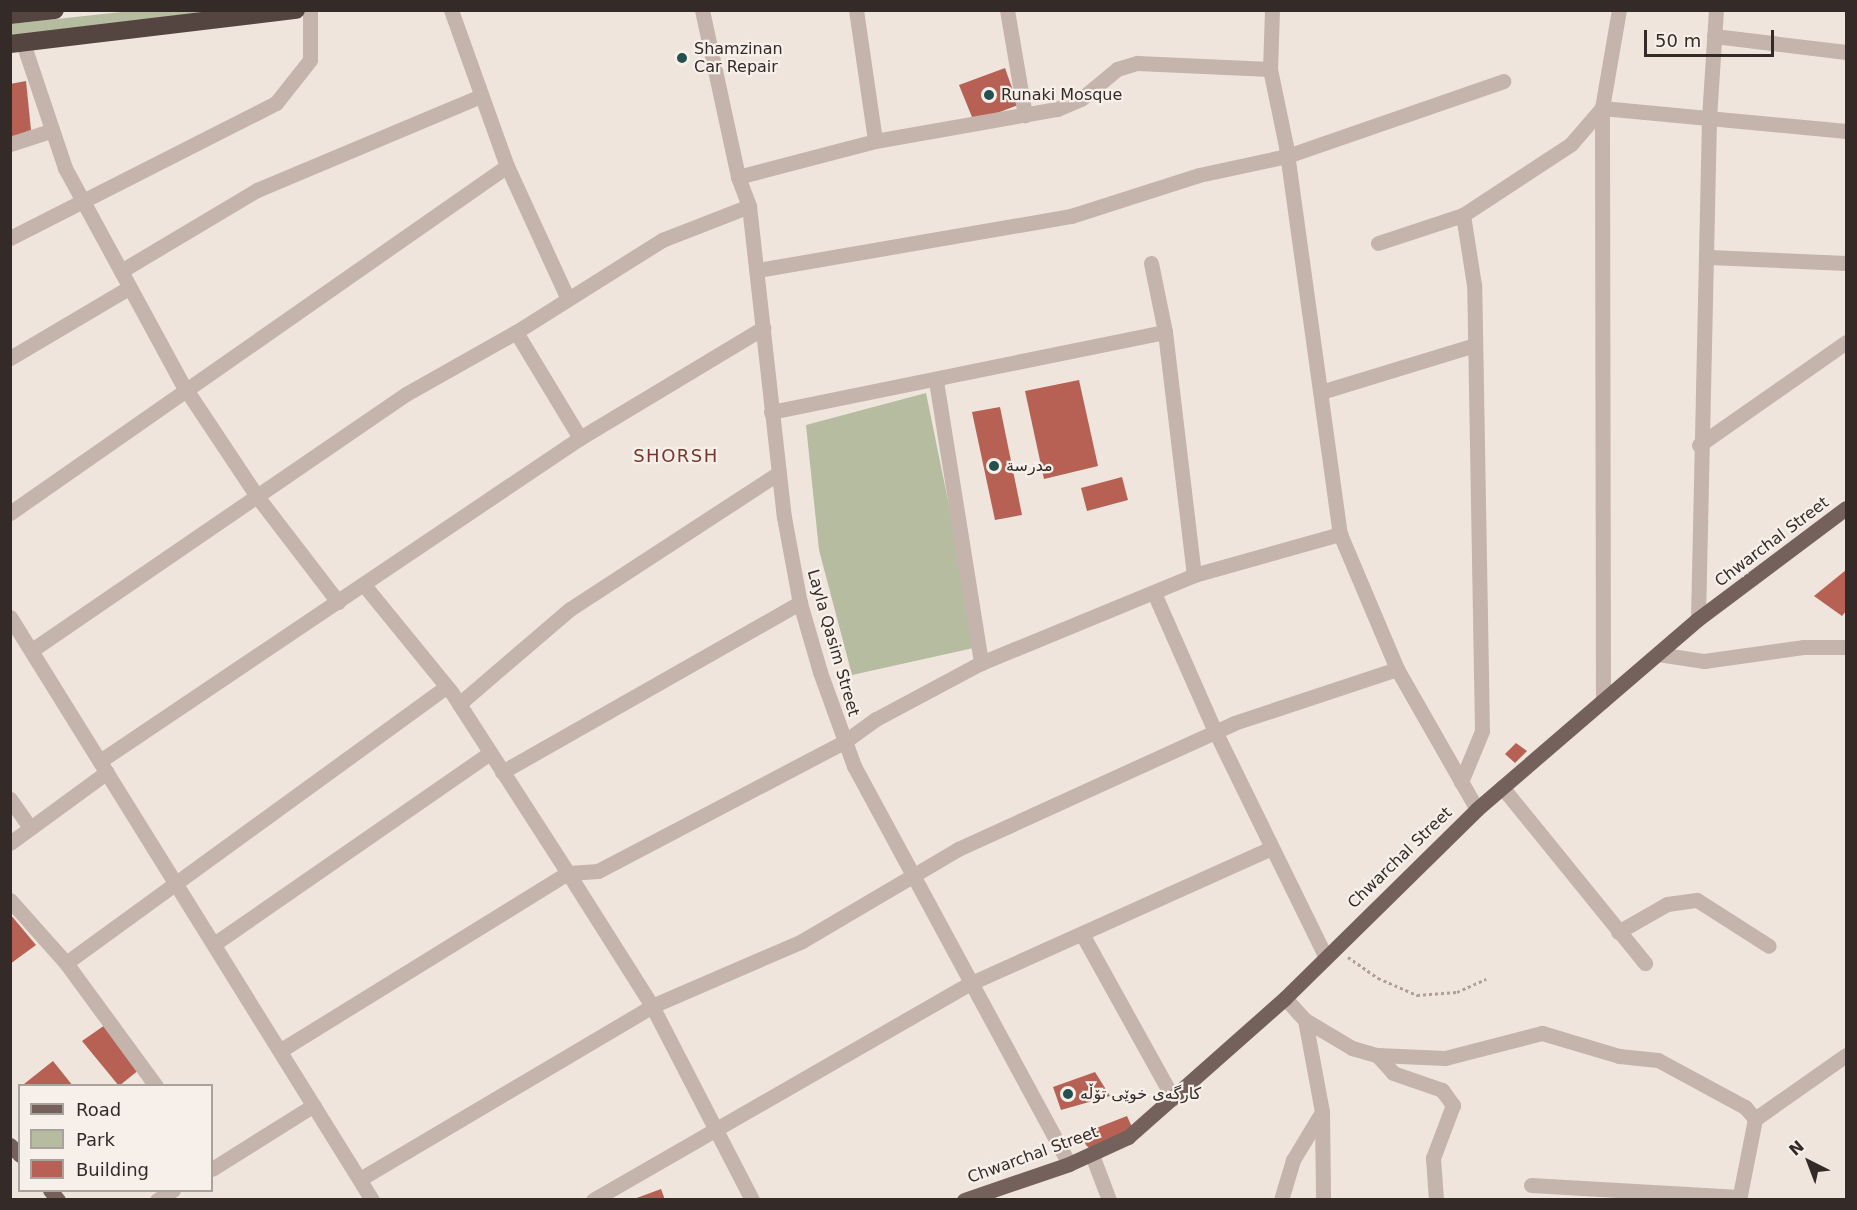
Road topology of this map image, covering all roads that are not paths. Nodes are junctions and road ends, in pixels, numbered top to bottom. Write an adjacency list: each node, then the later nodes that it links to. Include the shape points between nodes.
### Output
1 (55, 10): 11 (highway)
2 (296, 10): 13 (highway)
3 (310, 10): 28 (street, via 310,60 276,103)
4 (451, 10): 17 (street)
5 (702, 10): 27 (street, Layla Qasim Street)
6 (856, 10): 23 (street)
7 (1007, 10): 19 (street)
8 (1272, 10): 15 (street)
9 (1619, 10): 18 (street)
10 (1716, 10): 12 (street)
11 (10, 15)
12 (1714, 36): 14 (street); 20 (street)
13 (17, 43): 21 (street)
14 (1846, 52)
15 (1270, 69): 19 (street, via 1137,63 1117,69 1081,99); 25 (street)
16 (1503, 81): 25 (street)
17 (481, 96): 26 (street); 37 (street, via 257,190)
18 (1602, 108): 20 (street); 30 (street, via 1571,144); 70 (street)
19 (1025, 115): 23 (street)
20 (1709, 118): 22 (street); 33 (street)
21 (50, 130): 24 (street); 28 (street)
22 (1846, 131)
23 (875, 141): 27 (street)
24 (10, 144)
25 (1287, 156): 36 (street, via 1199,175 1071,216); 48 (street)
26 (507, 166): 39 (street); 47 (street)
27 (738, 177): 29 (street, Layla Qasim Street)
28 (83, 204): 31 (street); 37 (street)
29 (749, 206): 36 (street, Layla Qasim Street); 39 (street, via 663,240)
30 (1463, 215): 32 (street); 44 (street, via 1474,285)
31 (10, 238)
32 (1378, 243)
33 (1709, 257): 35 (street); 51 (street)
34 (1151, 263): 42 (street)
35 (1846, 263)
36 (758, 270): 40 (street, Layla Qasim Street)
37 (121, 271): 38 (street)
38 (130, 286): 45 (street); 47 (street)
39 (567, 297): 41 (street)
40 (763, 328): 49 (street, Layla Qasim Street); 50 (street)
41 (516, 332): 50 (street); 53 (street, via 406,394)
42 (1165, 332): 46 (street); 57 (street)
43 (1846, 342): 51 (street)
44 (1472, 345): 48 (street); 77 (street, via 1482,731)
45 (10, 358)
46 (936, 381): 49 (street); 67 (street)
47 (188, 392): 53 (street); 54 (street)
48 (1321, 392): 56 (street)
49 (771, 412): 52 (street, Layla Qasim Street)
50 (580, 438): 58 (street)
51 (1699, 445): 63 (street)
52 (779, 473): 61 (street, Layla Qasim Street); 71 (street, via 570,609)
53 (256, 495): 60 (street); 65 (street)
54 (10, 513)
55 (1844, 514): 63 (main road, Chwarchal Street)
56 (1341, 534): 57 (street); 68 (street)
57 (1194, 575): 59 (street)
58 (364, 585): 60 (street); 69 (street)
59 (1154, 593): 67 (street, via 1116,605); 72 (street)
60 (338, 602): 75 (street)
61 (800, 603): 73 (street, Layla Qasim Street); 76 (street)
62 (10, 617): 65 (street)
63 (1698, 619): 66 (main road, Chwarchal Street)
64 (1846, 647): 66 (street, via 1803,647 1704,661)
65 (32, 650): 75 (street)
66 (1658, 654): 70 (main road, Chwarchal Street)
67 (981, 663): 73 (street, via 876,719)
68 (1397, 669): 72 (street); 77 (street)
69 (447, 687): 71 (street); 86 (street)
70 (1603, 701): 78 (main road, Chwarchal Street)
71 (459, 704): 74 (street)
72 (1215, 731): 83 (street); 85 (street, via 958,849)
73 (844, 742): 84 (street, via 598,871); 85 (street, Layla Qasim Street)
74 (490, 753): 76 (street); 90 (street)
75 (103, 766): 81 (street); 86 (street)
76 (502, 772): 84 (street)
77 (1461, 782): 80 (street)
78 (1502, 787): 80 (main road, Chwarchal Street); 88 (street)
79 (10, 799): 81 (street)
80 (1477, 809): 92 (main road, Chwarchal Street)
81 (30, 828): 82 (street)
82 (10, 843)
83 (1271, 848): 89 (street); 92 (street)
84 (568, 873): 97 (street); 99 (street)
85 (913, 876): 95 (street, Layla Qasim Street); 97 (street, via 802,941)
86 (177, 886): 90 (street); 93 (street)
87 (10, 900): 93 (street)
88 (1618, 932): 91 (street, via 1667,904 1697,900); 94 (street)
89 (1082, 934): 95 (street); 103 (street)
90 (213, 944): 99 (street)
91 (1769, 946)
92 (1330, 952): 96 (main road, Chwarchal Street)
93 (66, 963): 102 (street)
94 (1646, 963)
95 (971, 983): 107 (street); 109 (street, Layla Qasim Street)
96 (1285, 998): 98 (street); 103 (main road, Chwarchal Street)
97 (651, 1006): 107 (street); 111 (street)
98 (1305, 1020): 100 (street, via 1352,1048); 105 (street)
99 (281, 1050): 104 (street)
100 (1377, 1055): 106 (street, via 1445,1058 1525,1034 1558,1036 1619,1056 1658,1060 1746,1107); 123 (street, via 1393,1073 1442,1090 1453,1105 1433,1158)
101 (1846, 1055): 106 (street)
102 (155, 1084)
103 (1173, 1098): 108 (main road, Chwarchal Street, via 1128,1137)
104 (314, 1105): 110 (street); 111 (street)
105 (1322, 1112): 121 (street, via 1293,1160); 122 (street)
106 (1755, 1119): 114 (street)
107 (717, 1132): 117 (street); 118 (street)
108 (1092, 1155): 109 (main road, Chwarchal Street); 120 (street)
109 (1069, 1164): 119 (main road, Chwarchal Street)
110 (213, 1168)
111 (360, 1179): 116 (street)
112 (1531, 1185): 114 (street)
113 (171, 1192): 115 (street)
114 (1739, 1198)
115 (157, 1200)
116 (372, 1200)
117 (593, 1200)
118 (752, 1200)
119 (964, 1200)
120 (1109, 1200)
121 (1281, 1200)
122 (1323, 1200)
123 (1436, 1200)

